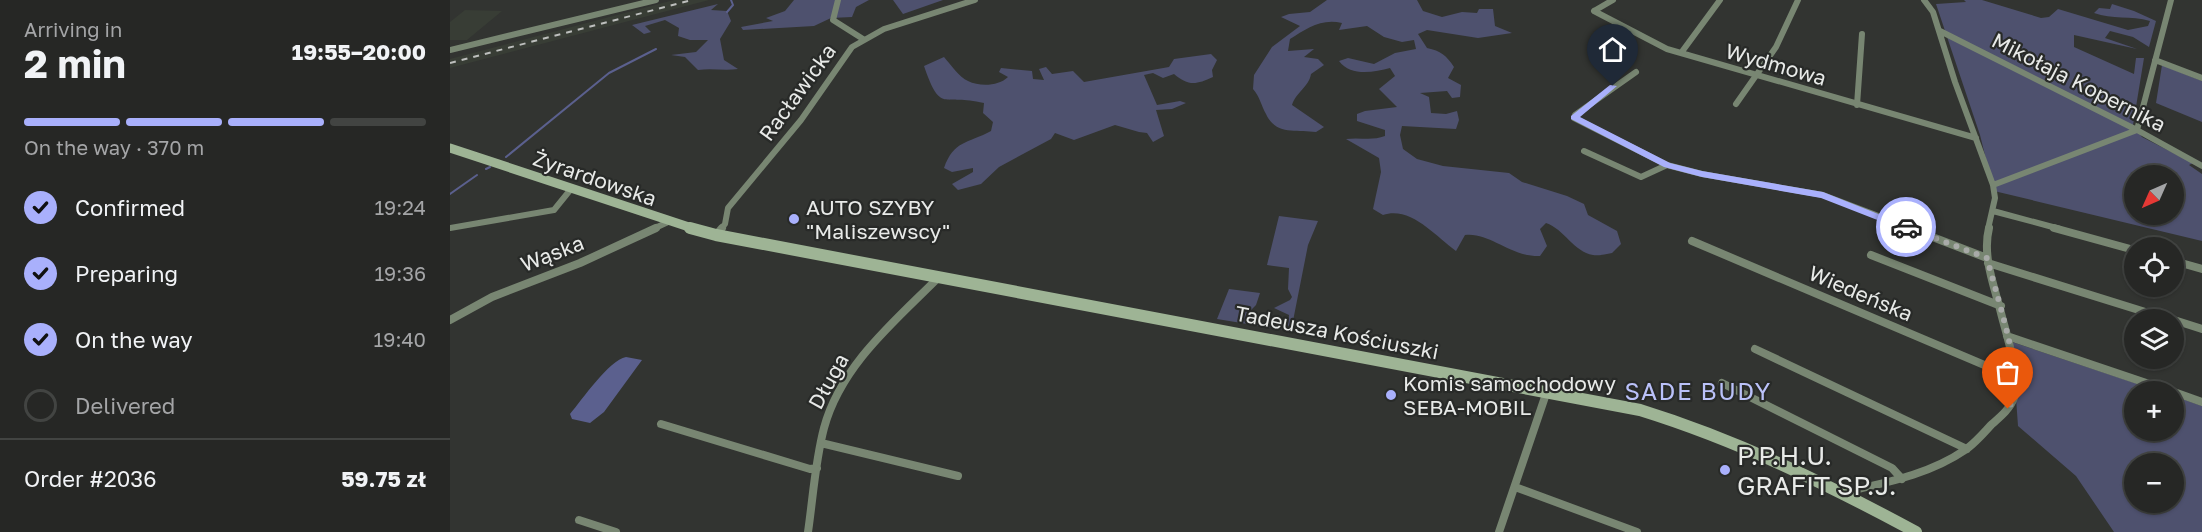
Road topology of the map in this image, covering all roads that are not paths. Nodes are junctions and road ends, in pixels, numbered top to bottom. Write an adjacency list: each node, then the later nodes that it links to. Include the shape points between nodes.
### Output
1 (656, 0): 13 (street)
2 (838, 0): 12 (street, via 833,20)
3 (975, 0): 12 (street, Racławicka)
4 (1613, 0): 14 (street, Wydmowa, via 1594,11)
5 (1720, 0): 14 (street)
6 (1798, 0): 17 (street)
7 (1917, 0): 9 (street)
8 (2170, 0): 15 (street)
9 (1925, 2): 10 (street)
10 (1940, 31): 21 (street, Mikołaja Kopernika); 22 (street)
11 (1862, 34): 20 (street)
12 (863, 39): 32 (street, Racławicka, via 844,55 825,89 728,208 725,224)
13 (450, 50)
14 (1681, 53): 17 (street, Wydmowa)
15 (2155, 60): 18 (street); 21 (street)
16 (1636, 72): 25 (street, via 1574,118)
17 (1758, 75): 19 (street); 20 (street, Wydmowa)
18 (2202, 78)
19 (1736, 104)
20 (1857, 105): 22 (street, Wydmowa)
21 (2138, 130): 26 (street, Mikołaja Kopernika); 27 (street)
22 (1976, 138): 27 (street)
23 (450, 148): 28 (main road, Żyrardowska)
24 (1584, 151): 25 (street, via 1641,177)
25 (1667, 165): 37 (street, via 1823,195)
26 (2202, 166)
27 (1993, 185): 29 (street)
28 (571, 189): 30 (main road, Żyrardowska); 31 (street, via 554,210)
29 (1993, 211): 35 (street); 37 (street, via 1986,240)
30 (668, 222): 32 (main road, Żyrardowska); 43 (street, Wąska, via 571,267 478,302)
31 (450, 228)
32 (716, 235): 33 (main road, Żyrardowska)
33 (729, 238): 40 (main road, Tadeusza Kościuszki)
34 (1692, 241): 48 (street, Wiedeńska)
35 (2124, 247)
36 (1871, 255): 41 (street)
37 (1987, 261): 41 (street); 42 (street)
38 (2184, 264): 39 (street)
39 (2202, 269)
40 (939, 277): 51 (main road, Tadeusza Kościuszki); 55 (street, Długa, via 867,351 833,404)
41 (2001, 306): 46 (street)
42 (2138, 309)
43 (450, 320)
44 (2184, 324): 45 (street)
45 (2202, 329)
46 (2007, 336): 48 (street); 49 (street)
47 (1755, 349): 56 (street)
48 (2015, 378): 56 (street, via 2015,396 2008,409)
49 (2140, 381)
50 (1722, 383): 59 (street, via 1892,468)
51 (1547, 391): 60 (street); 61 (main road, Tadeusza Kościuszki, via 1640,410 1694,426 1750,447)
52 (2184, 396): 53 (street)
53 (2202, 402)
54 (661, 424): 57 (street)
55 (821, 443): 57 (street, Długa); 58 (street)
56 (1967, 448): 59 (street, via 1951,459)
57 (817, 468): 64 (street, Długa)
58 (958, 476)
59 (1902, 479): 61 (street, via 1858,489)
60 (1515, 486): 65 (street); 66 (street)
61 (1853, 498): 67 (main road, Tadeusza Kościuszki)
62 (579, 520): 63 (street)
63 (616, 532)
64 (808, 532)
65 (1499, 532)
66 (1637, 532)
67 (1917, 532)

